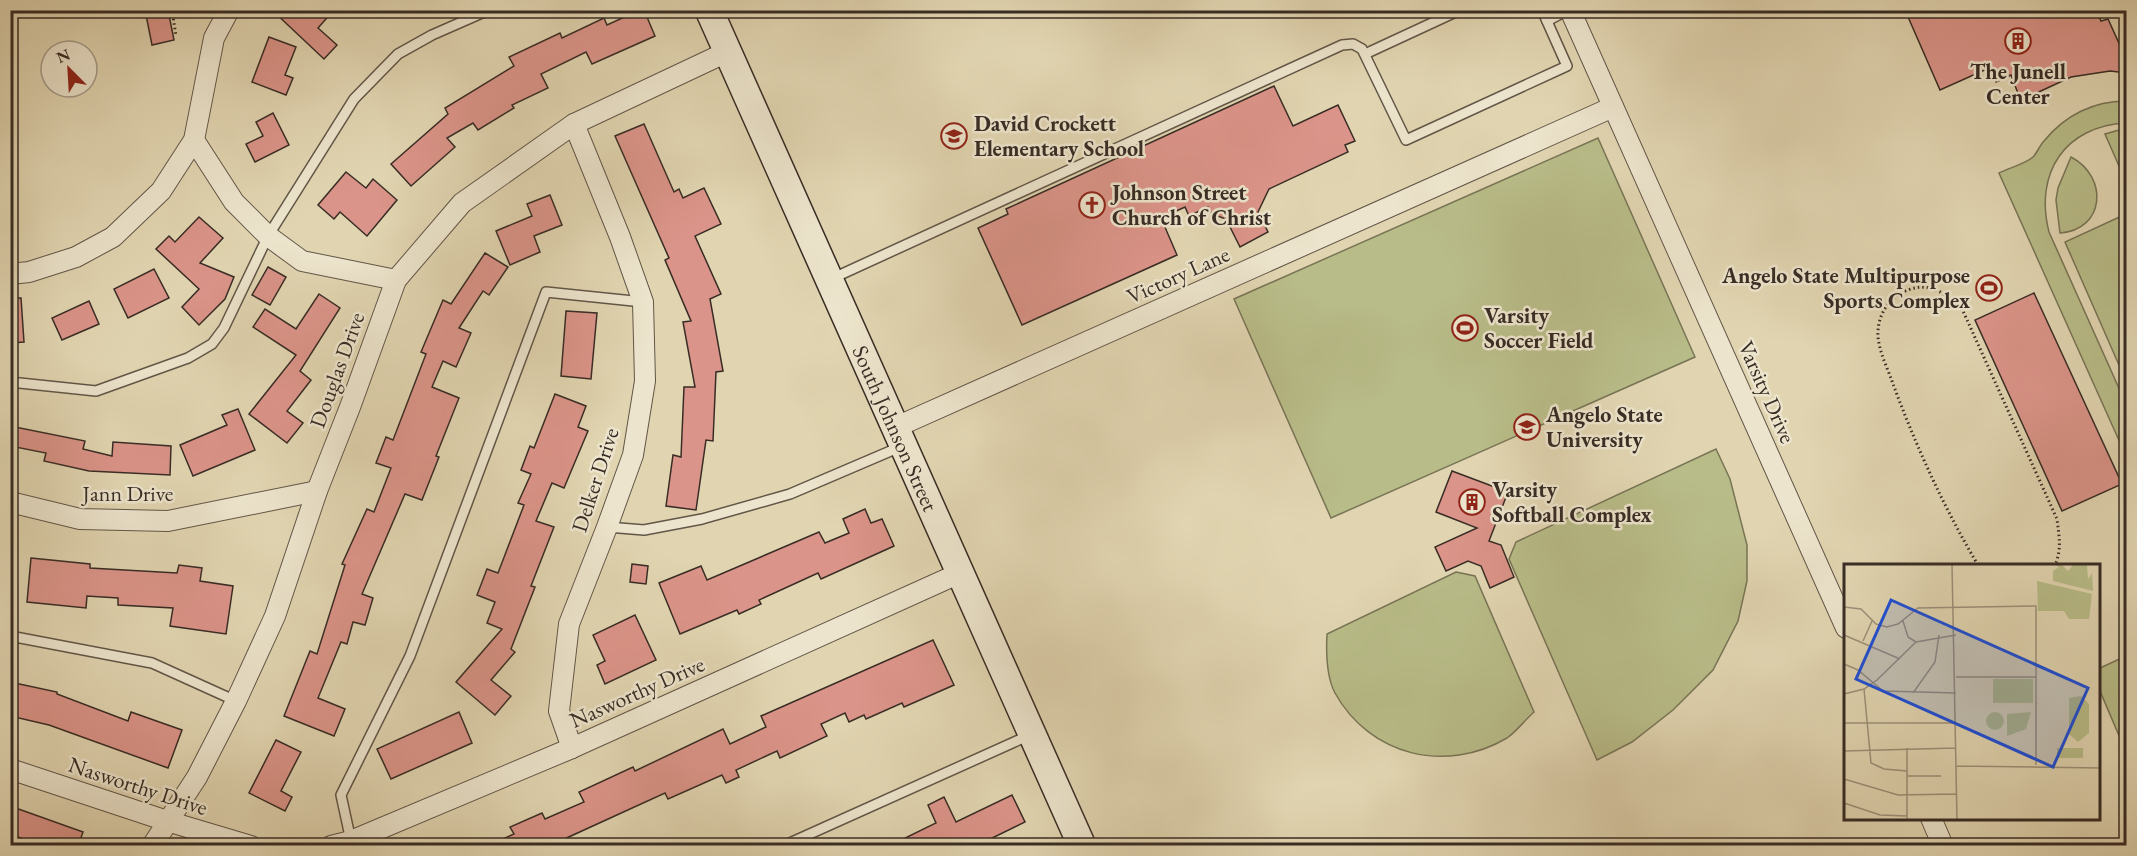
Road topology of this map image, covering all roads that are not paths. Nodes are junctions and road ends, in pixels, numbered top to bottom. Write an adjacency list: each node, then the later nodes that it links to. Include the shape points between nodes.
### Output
1 (229, 10): 12 (street, via 214,38)
2 (489, 10): 13 (lane, via 399,54 354,99)
3 (709, 10): 8 (main road, South Johnson Street)
4 (1460, 10): 9 (lane)
5 (1542, 10): 7 (lane)
6 (1569, 10): 7 (lane); 10 (street, Varsity Drive)
7 (1547, 21): 9 (lane, via 1567,66 1406,140)
8 (729, 51): 11 (street, Douglas Drive); 16 (main road, South Johnson Street)
9 (1365, 54): 16 (lane, via 1353,44 1336,47)
10 (1613, 107): 19 (street, Victory Lane); 24 (street, Varsity Drive)
11 (574, 124): 15 (street, Douglas Drive, via 462,203); 17 (street, Delker Drive)
12 (194, 140): 13 (street, via 234,202); 14 (street, via 161,191 113,237 58,264)
13 (268, 236): 15 (street, via 302,261); 18 (lane, via 224,328 212,344 188,358 96,392)
14 (10, 274)
15 (396, 280): 20 (street, Douglas Drive)
16 (829, 280): 19 (main road, South Johnson Street)
17 (643, 302): 22 (street, Delker Drive, via 645,381 633,454); 32 (lane, via 546,292 410,656 340,795)
18 (10, 382)
19 (898, 437): 22 (lane, via 790,494 702,519 644,530); 23 (main road, South Johnson Street)
20 (317, 491): 21 (street, Jann Drive, via 168,521 80,519); 26 (street, Douglas Drive, via 275,615)
21 (10, 502)
22 (607, 527): 28 (street, Delker Drive, via 569,624 559,711)
23 (960, 573): 27 (main road, South Johnson Street); 28 (street, Nasworthy Drive)
24 (1844, 624)
25 (10, 636): 26 (lane, via 152,663)
26 (236, 701): 31 (street, Douglas Drive, via 197,777)
27 (1032, 734): 33 (main road, South Johnson Street); 37 (lane)
28 (572, 748): 32 (street, Nasworthy Drive)
29 (10, 770): 31 (street, Nasworthy Drive)
30 (1931, 820): 38 (street)
31 (167, 821): 34 (street, Douglas Drive); 35 (street, Nasworthy Drive)
32 (351, 841): 36 (street, Nasworthy Drive)
33 (1080, 845)
34 (152, 846)
35 (251, 846)
36 (331, 846)
37 (783, 846)
38 (1943, 846)

